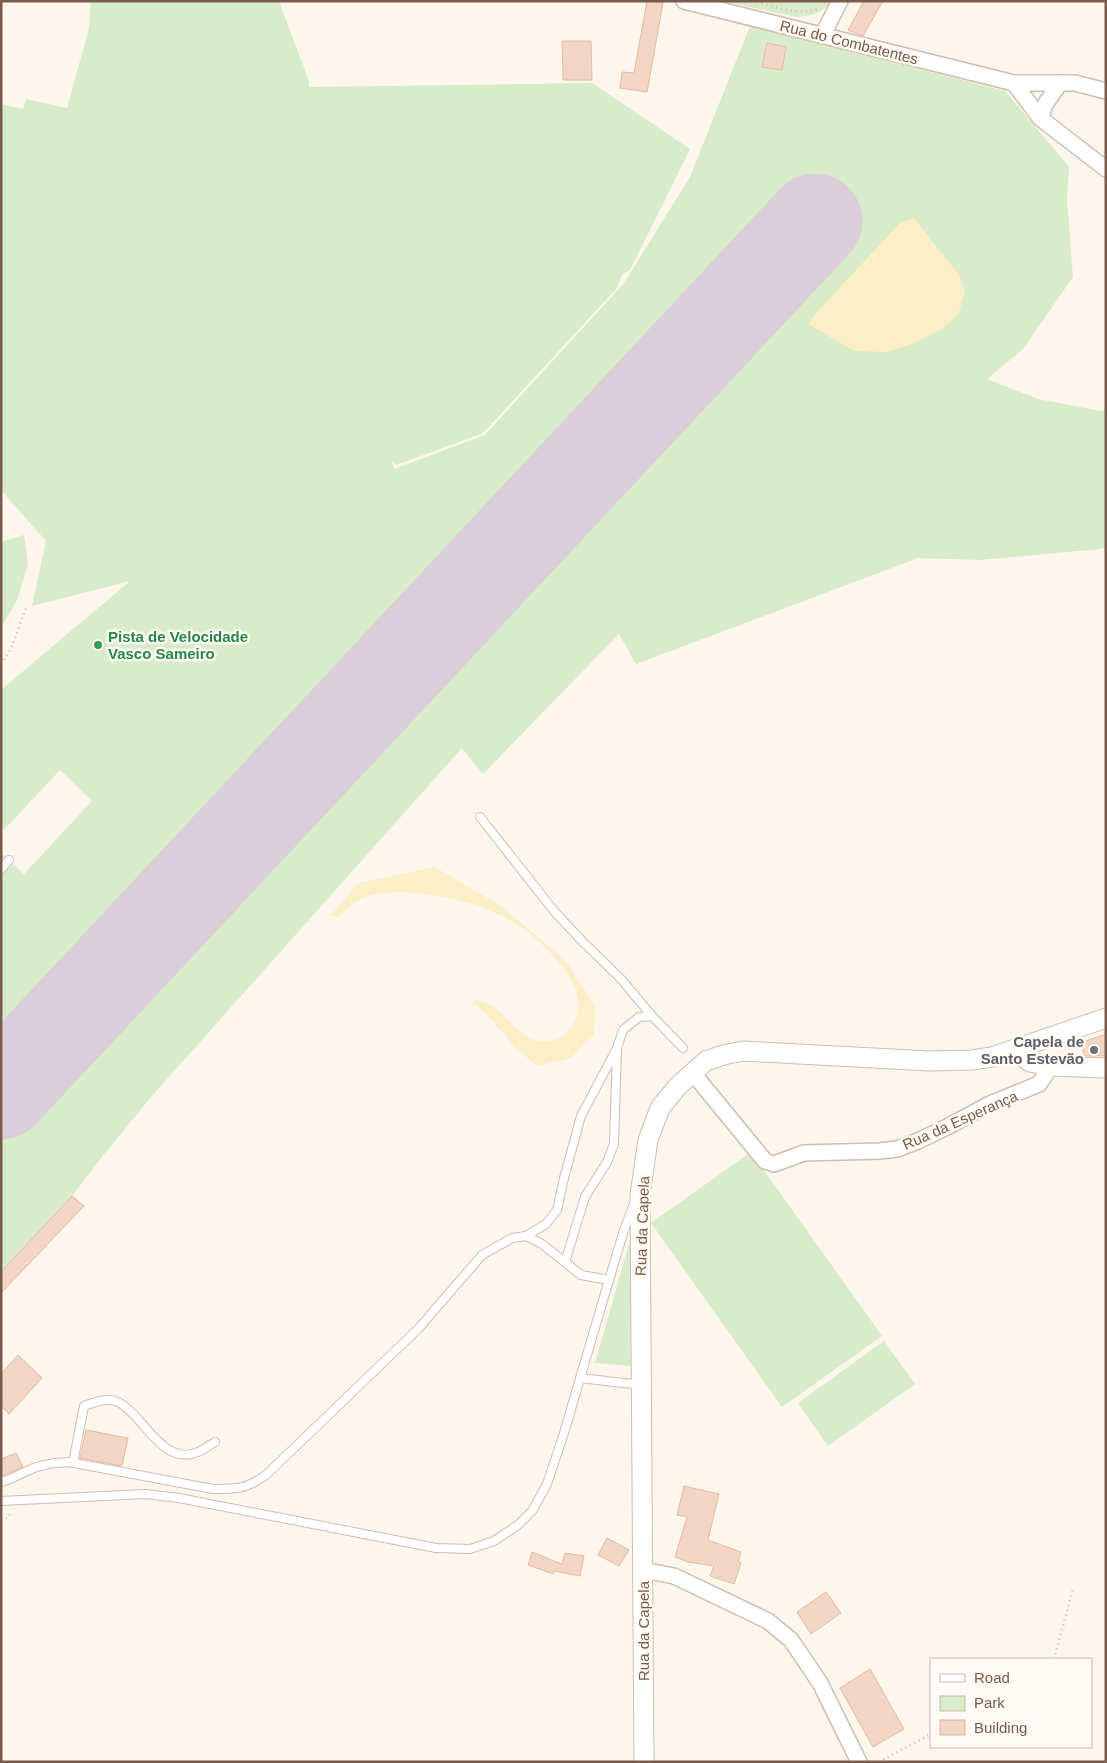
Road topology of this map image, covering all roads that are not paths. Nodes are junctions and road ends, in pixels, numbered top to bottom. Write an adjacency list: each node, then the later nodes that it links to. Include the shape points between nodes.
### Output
1 (684, 1): 3 (street, Rua do Combatentes)
2 (840, 1): 3 (street)
3 (822, 36): 4 (street, Rua do Combatentes)
4 (1014, 82): 5 (street, Rua do Combatentes); 7 (street)
5 (1060, 83): 6 (street, Rua do Combatentes, via 1075,83); 7 (street)
6 (1106, 91)
7 (1040, 118): 8 (street)
8 (1106, 169)
9 (480, 817): 12 (lane, via 554,911)
10 (9, 860): 11 (lane)
11 (1, 869)
12 (652, 1016): 14 (lane, via 639,1017 623,1030); 15 (lane)
13 (1106, 1018): 16 (street, Rua da Capela)
14 (617, 1048): 21 (lane, via 581,1116 558,1210 546,1224); 22 (lane, via 614,1144 585,1197)
15 (683, 1048)
16 (1014, 1050): 17 (street, via 1030,1062); 19 (street, Rua da Capela, via 972,1060 929,1061 743,1050 706,1061)
17 (1051, 1066): 18 (street); 19 (street, Rua da Esperança, via 1040,1084 990,1104 947,1128 904,1146 880,1151 804,1153 774,1164 765,1161)
18 (1106, 1068)
19 (692, 1072): 20 (street, Rua da Capela, via 660,1108 648,1140)
20 (640, 1190): 23 (lane, via 624,1230); 25 (street, Rua da Capela)
21 (526, 1236): 22 (lane); 27 (lane, via 512,1238 482,1255 419,1328 266,1475 251,1485 213,1489)
22 (565, 1262): 23 (lane, via 581,1274)
23 (610, 1280): 24 (lane)
24 (580, 1378): 25 (lane); 29 (lane, via 547,1484 532,1511 494,1541 470,1549 436,1548 145,1494)
25 (641, 1385): 30 (street, Rua da Capela)
26 (214, 1442): 27 (lane, via 197,1453 170,1451 124,1405 111,1400 97,1401 84,1406)
27 (72, 1463): 28 (lane, via 51,1463)
28 (1, 1482)
29 (1, 1501)
30 (643, 1570): 31 (street, Rua da Capela); 32 (street, via 674,1576 768,1620 791,1640 820,1683)
31 (644, 1762)
32 (859, 1762)

